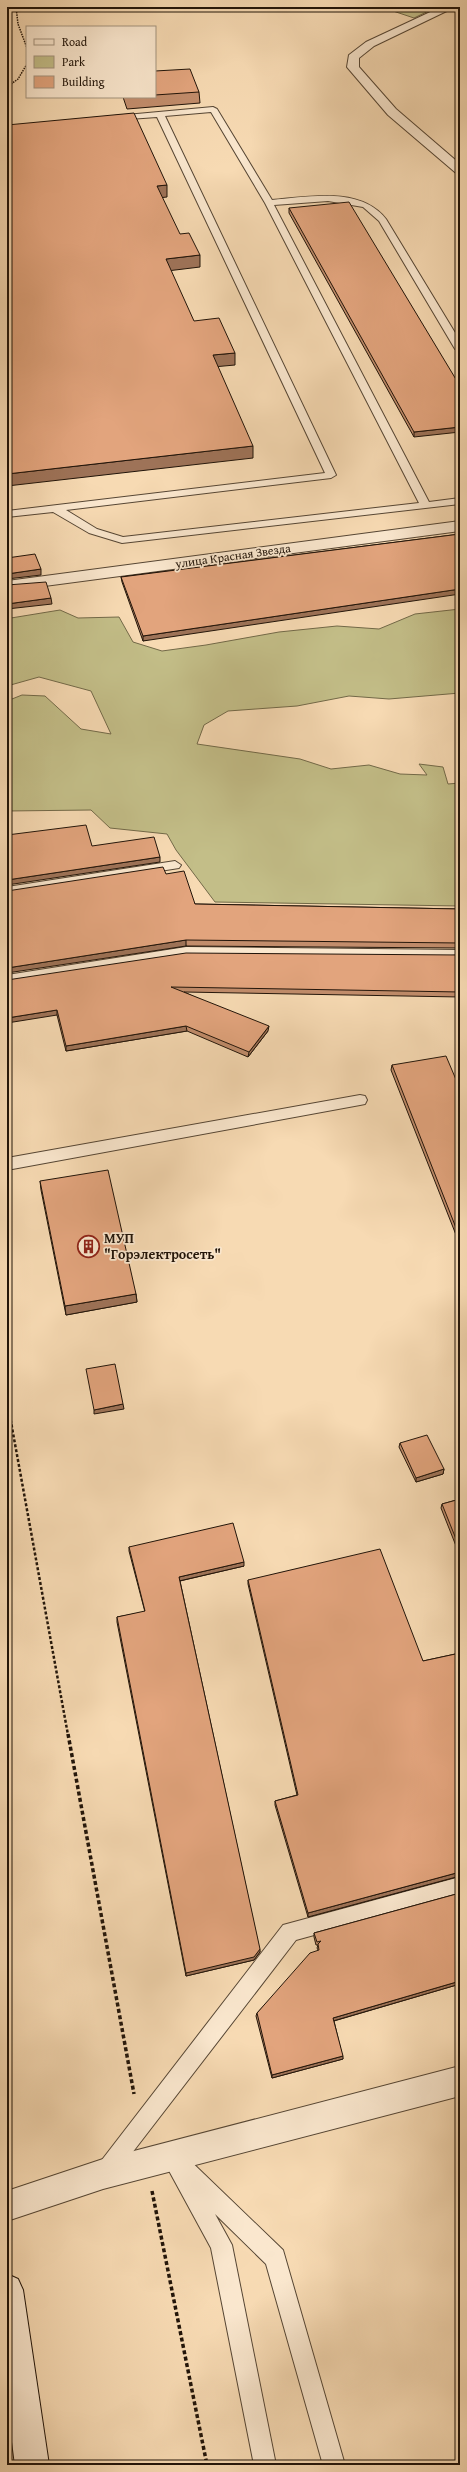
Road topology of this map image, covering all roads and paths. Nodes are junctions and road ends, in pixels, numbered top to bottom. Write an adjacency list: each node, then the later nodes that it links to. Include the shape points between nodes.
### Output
1 (16, 7): 3 (path, via 18,24)
2 (450, 7): 8 (street, via 370,44 353,57 354,67 392,112)
3 (26, 45)
4 (26, 66): 5 (path, via 18,79)
5 (7, 87)
6 (160, 114): 7 (lane); 9 (lane, via 213,109); 13 (lane, via 331,474)
7 (106, 119)
8 (460, 170)
9 (269, 203): 10 (lane, via 328,198 366,205 382,219); 12 (lane)
10 (460, 349)
11 (460, 501): 12 (lane)
12 (425, 505): 13 (lane, via 122,540 93,531)
13 (55, 508): 14 (lane)
14 (7, 514)
15 (460, 526): 16 (street, улица Красная Звезда)
16 (7, 586)
17 (175, 865): 18 (lane)
18 (7, 890)
19 (460, 955): 20 (lane, via 186,952)
20 (7, 980)
21 (360, 1100): 22 (lane)
22 (7, 1164)
23 (7, 1400): 26 (path)
24 (460, 1886): 26 (lane, via 290,1932)
25 (460, 2081): 27 (street)
26 (140, 2126): 28 (lane)
27 (159, 2159): 28 (street); 32 (path); 33 (lane, via 220,2245); 34 (lane, via 274,2258)
28 (103, 2174): 29 (street)
29 (7, 2206)
30 (7, 2290): 31 (street)
31 (32, 2465)
32 (207, 2465)
33 (265, 2465)
34 (334, 2465)

